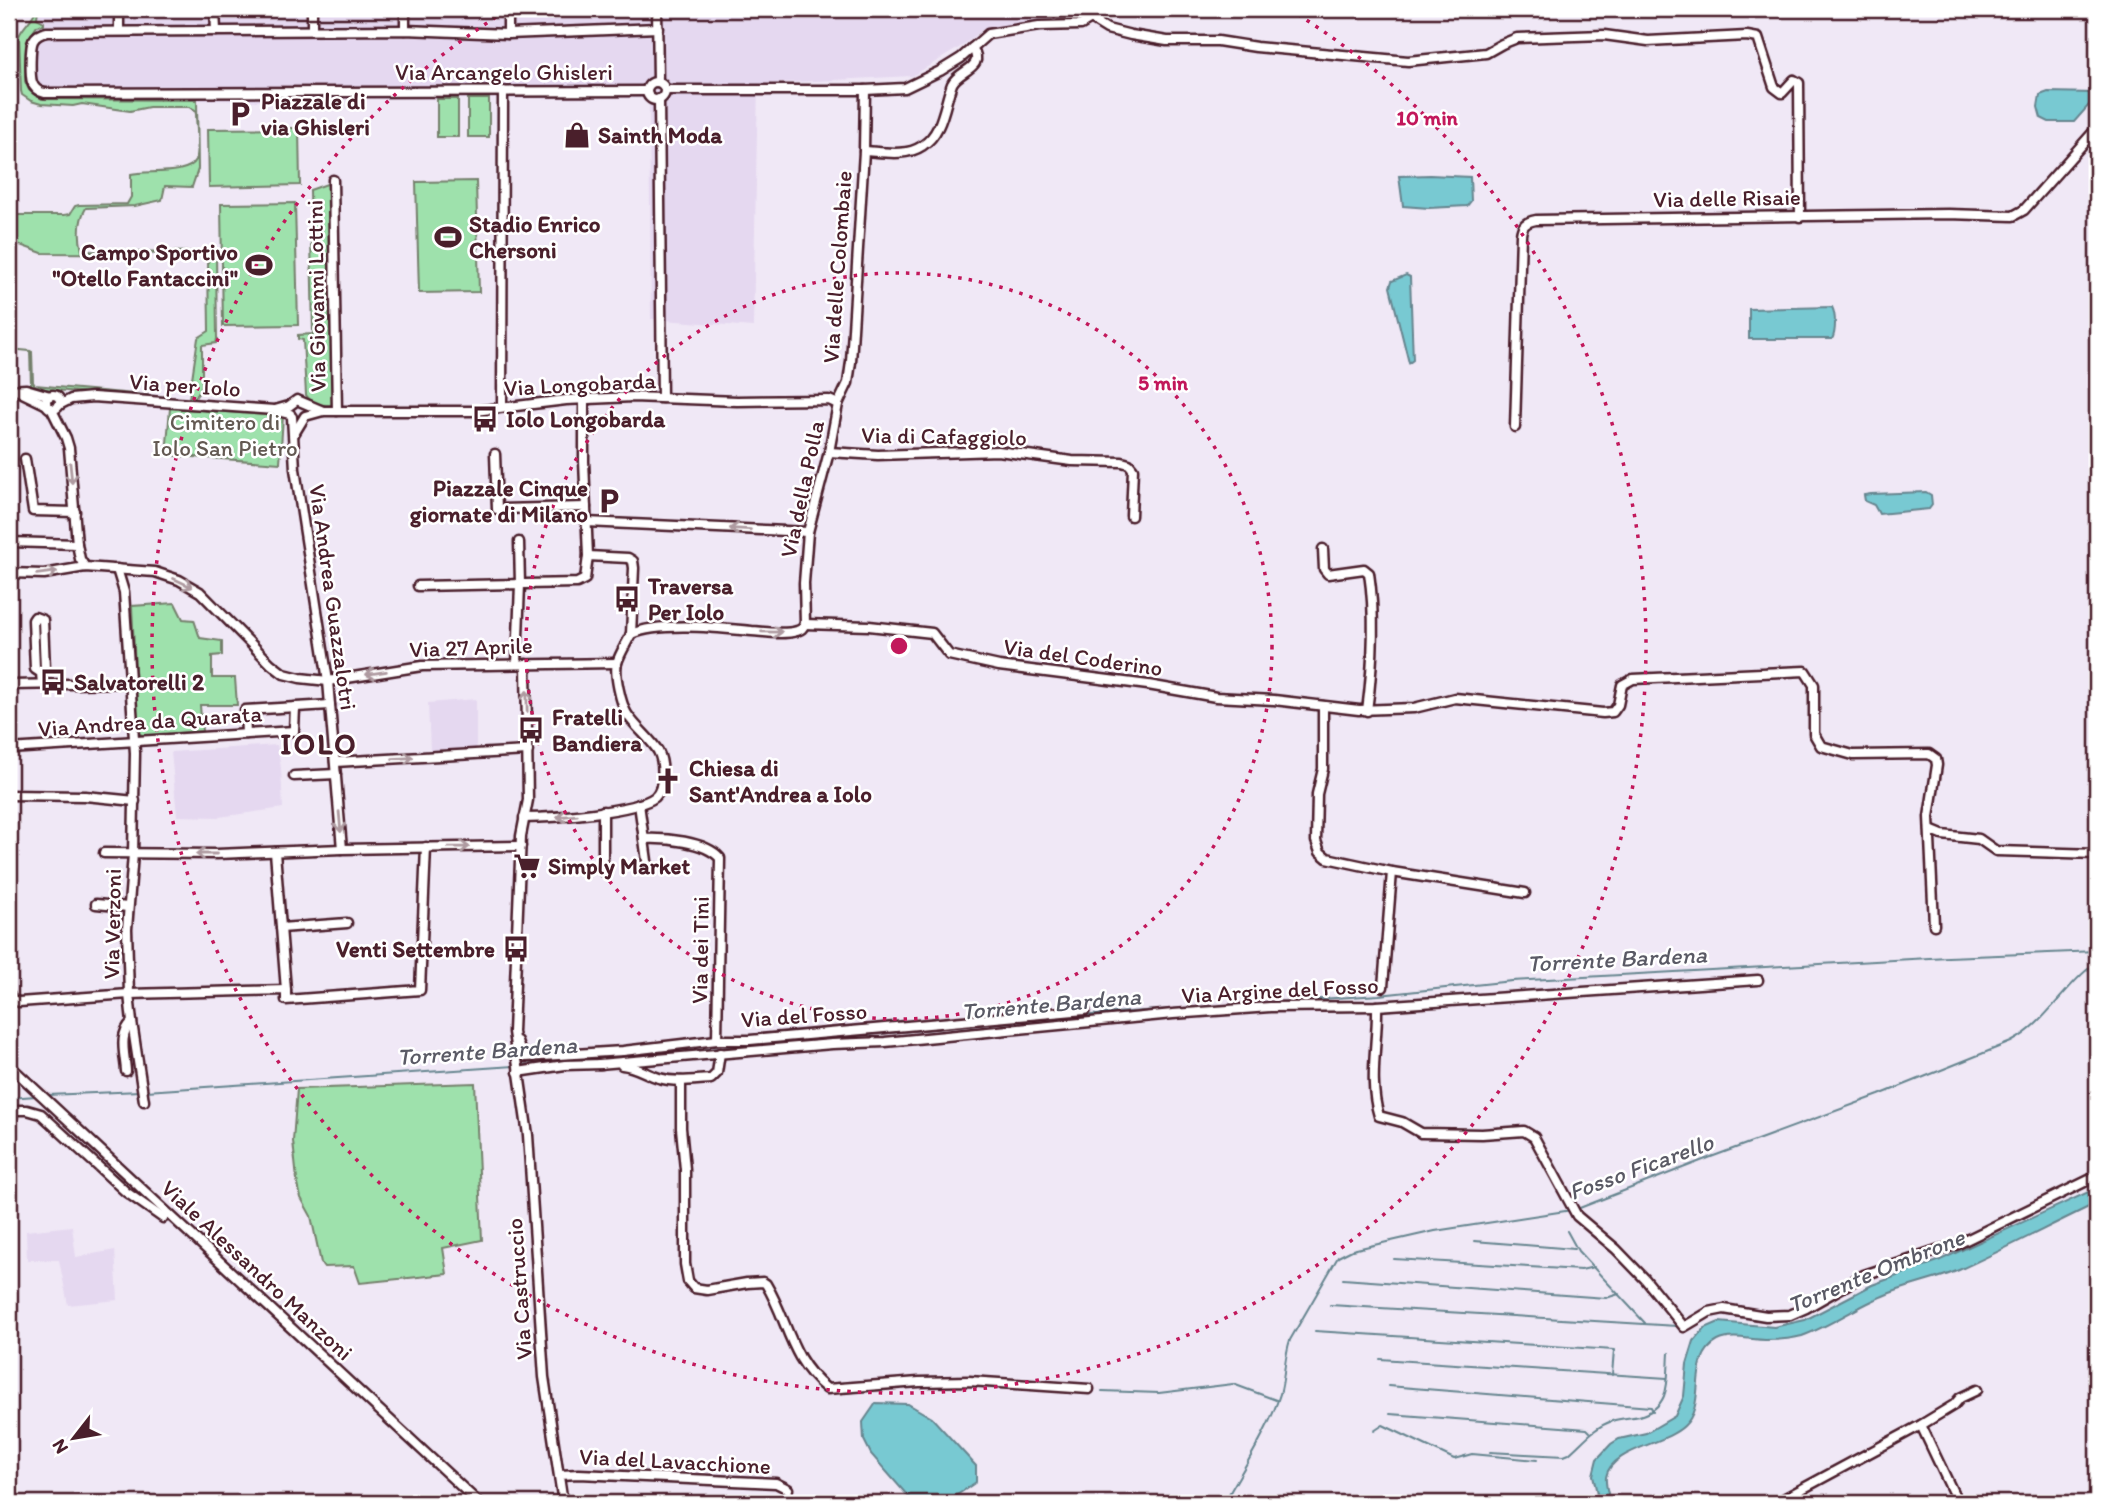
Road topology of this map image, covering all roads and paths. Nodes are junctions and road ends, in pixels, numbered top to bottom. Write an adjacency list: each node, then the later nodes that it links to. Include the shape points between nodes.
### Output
1 (119, 9): 12 (street)
2 (215, 9): 13 (street)
3 (312, 9): 10 (street)
4 (405, 9): 11 (street)
5 (508, 9): 14 (street)
6 (657, 9): 9 (street)
7 (1094, 9): 8 (street)
8 (1091, 19): 15 (street, via 1081,25 996,32); 25 (street, via 1131,36 1167,41 1218,41 1408,61 1486,53 1517,38 1758,38 1774,87 1782,93 1794,80 1799,83)
9 (657, 29): 14 (street); 16 (street)
10 (312, 30): 11 (street); 13 (street)
11 (405, 30): 14 (street)
12 (119, 31): 13 (street); 19 (street, Via Arcangelo Ghisleri, via 38,35 32,48 32,81 39,92)
13 (215, 31)
14 (508, 34)
15 (972, 48): 18 (street, via 905,88); 23 (street, Via delle Colombaie, via 976,60 955,79 930,139 906,152)
16 (658, 82): 17 (street); 20 (street, via 650,84)
17 (665, 90): 18 (street); 21 (street)
18 (865, 90): 23 (street)
19 (503, 91): 20 (street, Via Arcangelo Ghisleri); 32 (street)
20 (648, 91): 21 (street, via 651,98)
21 (659, 100): 27 (street)
22 (2097, 128): 25 (street, Via delle Risaie, via 2024,210 2013,216)
23 (864, 151): 31 (street, Via delle Colombaie, via 851,362)
24 (333, 180): 34 (street, Via Giovanni Lottini)
25 (1800, 217): 37 (street, Via delle Risaie, via 1527,223 1521,235)
26 (13, 390): 29 (street, Via per Iolo)
27 (662, 398): 28 (street, Via Longobarda); 31 (street, Via Longobarda, via 829,400)
28 (584, 400): 32 (street, Via Longobarda); 42 (street)
29 (53, 402): 35 (street, Via per Iolo, via 78,394); 43 (street, one-way to 43, via 66,438)
30 (306, 404): 33 (street, Via Longobarda); 35 (street, Via Longobarda, via 297,400); 36 (street)
31 (838, 404): 39 (street, Via della Polla)
32 (502, 407): 34 (street, Via Longobarda)
33 (323, 411): 34 (street, Via Longobarda); 36 (street, Via Longobarda)
34 (337, 411)
35 (290, 412): 36 (street, Via Longobarda, via 297,419); 38 (street, Via Andrea Guazzalotri)
36 (304, 417): 38 (street, Via Andrea Guazzalotri)
37 (1515, 427)
38 (294, 435): 64 (street, Via Andrea Guazzalotri, via 295,469)
39 (829, 452): 44 (street, Via di Cafaggiolo, via 998,451 1072,461 1122,461 1131,466 1133,474); 46 (street, Via della Polla)
40 (495, 454): 42 (street, via 498,509)
41 (25, 459): 43 (street, via 33,511)
42 (586, 507): 45 (street)
43 (75, 512): 49 (street)
44 (1130, 516)
45 (586, 522): 46 (street, one-way to 45); 51 (street)
46 (808, 533): 57 (street, Via della Polla)
47 (9, 542): 49 (street)
48 (519, 542): 55 (street, Via Castruccio)
49 (77, 544): 52 (street)
50 (1323, 549): 71 (street, via 1328,574 1364,569 1369,573 1373,630)
51 (588, 555): 55 (street, via 581,582); 58 (street, via 633,561)
52 (85, 566): 53 (street, Via 27 Aprile); 54 (street, Via 27 Aprile, one-way to 52, via 44,574)
53 (117, 569): 64 (street, Via 27 Aprile, one-way to 64, via 155,572 179,580 200,592 284,674); 65 (street, Via Verzoni, via 124,592)
54 (9, 573)
55 (520, 584): 56 (street); 62 (street, Via Castruccio)
56 (418, 586)
57 (804, 624): 58 (street, Via del Coderino, one-way to 57, via 709,627 795,632); 69 (street, Via del Coderino, via 932,633 949,655 999,666 1216,697)
58 (631, 634): 61 (street)
59 (34, 646): 60 (street); 60 (street, via 35,617 43,620); 63 (street, via 35,669)
60 (45, 646): 63 (street)
61 (617, 663): 62 (street, Via 27 Aprile); 81 (street, via 626,713 661,759 659,793)
62 (522, 664): 64 (street, Via 27 Aprile, one-way to 64, via 422,666); 75 (street, Via Castruccio, one-way to 62)
63 (41, 673): 66 (street)
64 (328, 681): 68 (street, Via Andrea Guazzalotri)
65 (130, 683): 66 (street); 73 (street, Via Verzoni)
66 (42, 684): 67 (street)
67 (9, 685)
68 (330, 705): 70 (street); 76 (street, Via Andrea Guazzalotri)
69 (1323, 706): 71 (street, Via del Coderino); 95 (street, via 1317,847 1326,858)
70 (295, 708): 72 (street, Via Andrea da Quarata, via 294,731); 72 (street, via 244,710)
71 (1367, 711): 84 (street, Via del Coderino, via 1414,708 1455,698 1603,713 1613,712 1622,685 1633,679 1800,670 1814,685 1814,734 1821,746 1843,754 1929,754 1936,759)
72 (246, 734): 73 (street, Via Andrea da Quarata)
73 (134, 741): 74 (street, Via Andrea da Quarata); 80 (street, Via Verzoni)
74 (9, 749)
75 (527, 751): 76 (street, one-way to 75); 83 (street, Via Castruccio)
76 (335, 762): 77 (street, Via Andrea Guazzalotri)
77 (336, 774): 78 (street); 88 (street, Via Andrea Guazzalotri, one-way to 88)
78 (294, 776)
79 (9, 795): 80 (street)
80 (135, 801): 91 (street, Via Verzoni)
81 (639, 804): 82 (street); 85 (street)
82 (603, 811): 83 (street, one-way to 83); 94 (street)
83 (524, 818): 86 (street, Via Castruccio)
84 (1930, 830): 92 (street, via 1979,839 1996,851); 100 (street)
85 (644, 839): 93 (street); 111 (street, Via dei Tini, via 696,845 721,860)
86 (521, 846): 87 (street, one-way to 86); 110 (street, Via Castruccio)
87 (426, 847): 88 (street); 104 (street, via 420,990 286,1000)
88 (342, 849): 89 (street)
89 (275, 852): 91 (street, one-way to 91); 101 (street)
90 (104, 853): 91 (street)
91 (133, 854): 98 (street, Via Verzoni)
92 (2097, 854)
93 (648, 868)
94 (603, 871)
95 (1392, 873): 96 (street); 103 (street)
96 (1525, 893)
97 (96, 904): 98 (street)
98 (128, 907): 106 (street, Via Verzoni)
99 (347, 923): 101 (street)
100 (1934, 925)
101 (281, 928): 104 (street)
102 (1758, 980): 107 (street, Via Argine del Fosso)
103 (1383, 987)
104 (286, 990): 106 (street)
105 (9, 994): 106 (street, via 19,1002)
106 (130, 994): 109 (street, Via Verzoni)
107 (1377, 1006): 112 (street, Via Argine del Fosso, via 1185,1013); 120 (street, via 1374,1079 1380,1116 1421,1133 1524,1131 1534,1137 1577,1216 1616,1249 1684,1326 1724,1309 1790,1315 1864,1275 1958,1244)
108 (1085, 1010): 111 (street, Via del Fosso)
109 (132, 1022): 115 (street, via 123,1032); 118 (street)
110 (513, 1032): 111 (street, Via del Fosso, via 526,1057); 116 (street, Via Castruccio)
111 (717, 1040)
112 (720, 1053): 113 (street, Via Argine del Fosso); 117 (street, via 713,1077)
113 (599, 1064): 116 (street); 117 (street, via 630,1066 658,1078)
114 (9, 1065): 127 (street, Viale Alessandro Manzoni)
115 (126, 1071)
116 (518, 1072): 125 (street, Via Castruccio, via 528,1135 544,1377)
117 (681, 1081): 122 (street, via 688,1281 694,1288 707,1290 766,1284 795,1352 827,1389 969,1381)
118 (144, 1101)
119 (9, 1110): 121 (street, via 41,1114 126,1192)
120 (2097, 1176)
121 (163, 1218)
122 (1089, 1389)
123 (1977, 1390): 124 (street)
124 (1921, 1425): 129 (street); 130 (street)
125 (560, 1475): 126 (street, Via del Lavacchione, via 776,1483); 128 (street, Via Castruccio)
126 (788, 1489)
127 (479, 1503)
128 (563, 1503)
129 (1776, 1503)
130 (1958, 1503)

